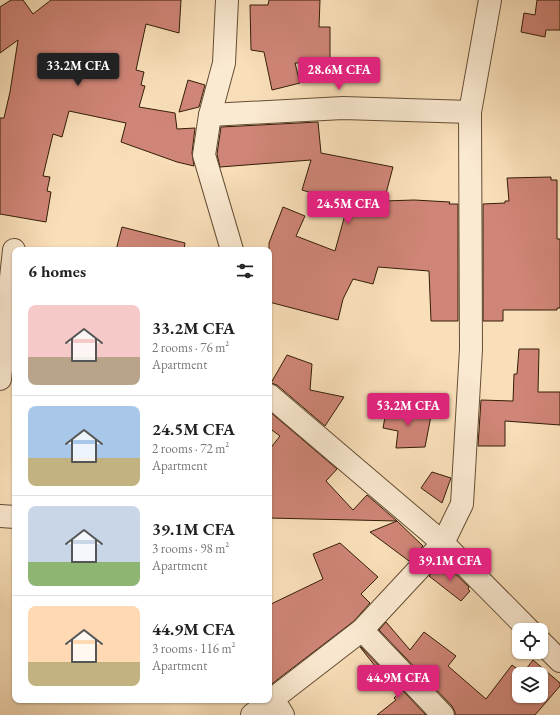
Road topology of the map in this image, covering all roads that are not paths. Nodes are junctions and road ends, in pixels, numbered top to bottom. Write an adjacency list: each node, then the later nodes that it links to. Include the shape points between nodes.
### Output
1 (227, 0): 4 (street, via 224,63)
2 (490, 0): 3 (street)
3 (470, 112): 4 (street, via 343,108); 11 (street, via 471,350 463,496 462,504)
4 (210, 115): 5 (street, via 204,155)
5 (231, 247)
6 (10, 249): 7 (street)
7 (0, 379)
8 (272, 398): 11 (street)
9 (0, 516): 10 (street)
10 (12, 517)
11 (443, 543): 12 (street); 13 (street)
12 (522, 623)
13 (362, 630): 14 (street); 16 (street)
14 (278, 707): 15 (street)
15 (252, 715)
16 (443, 715)

